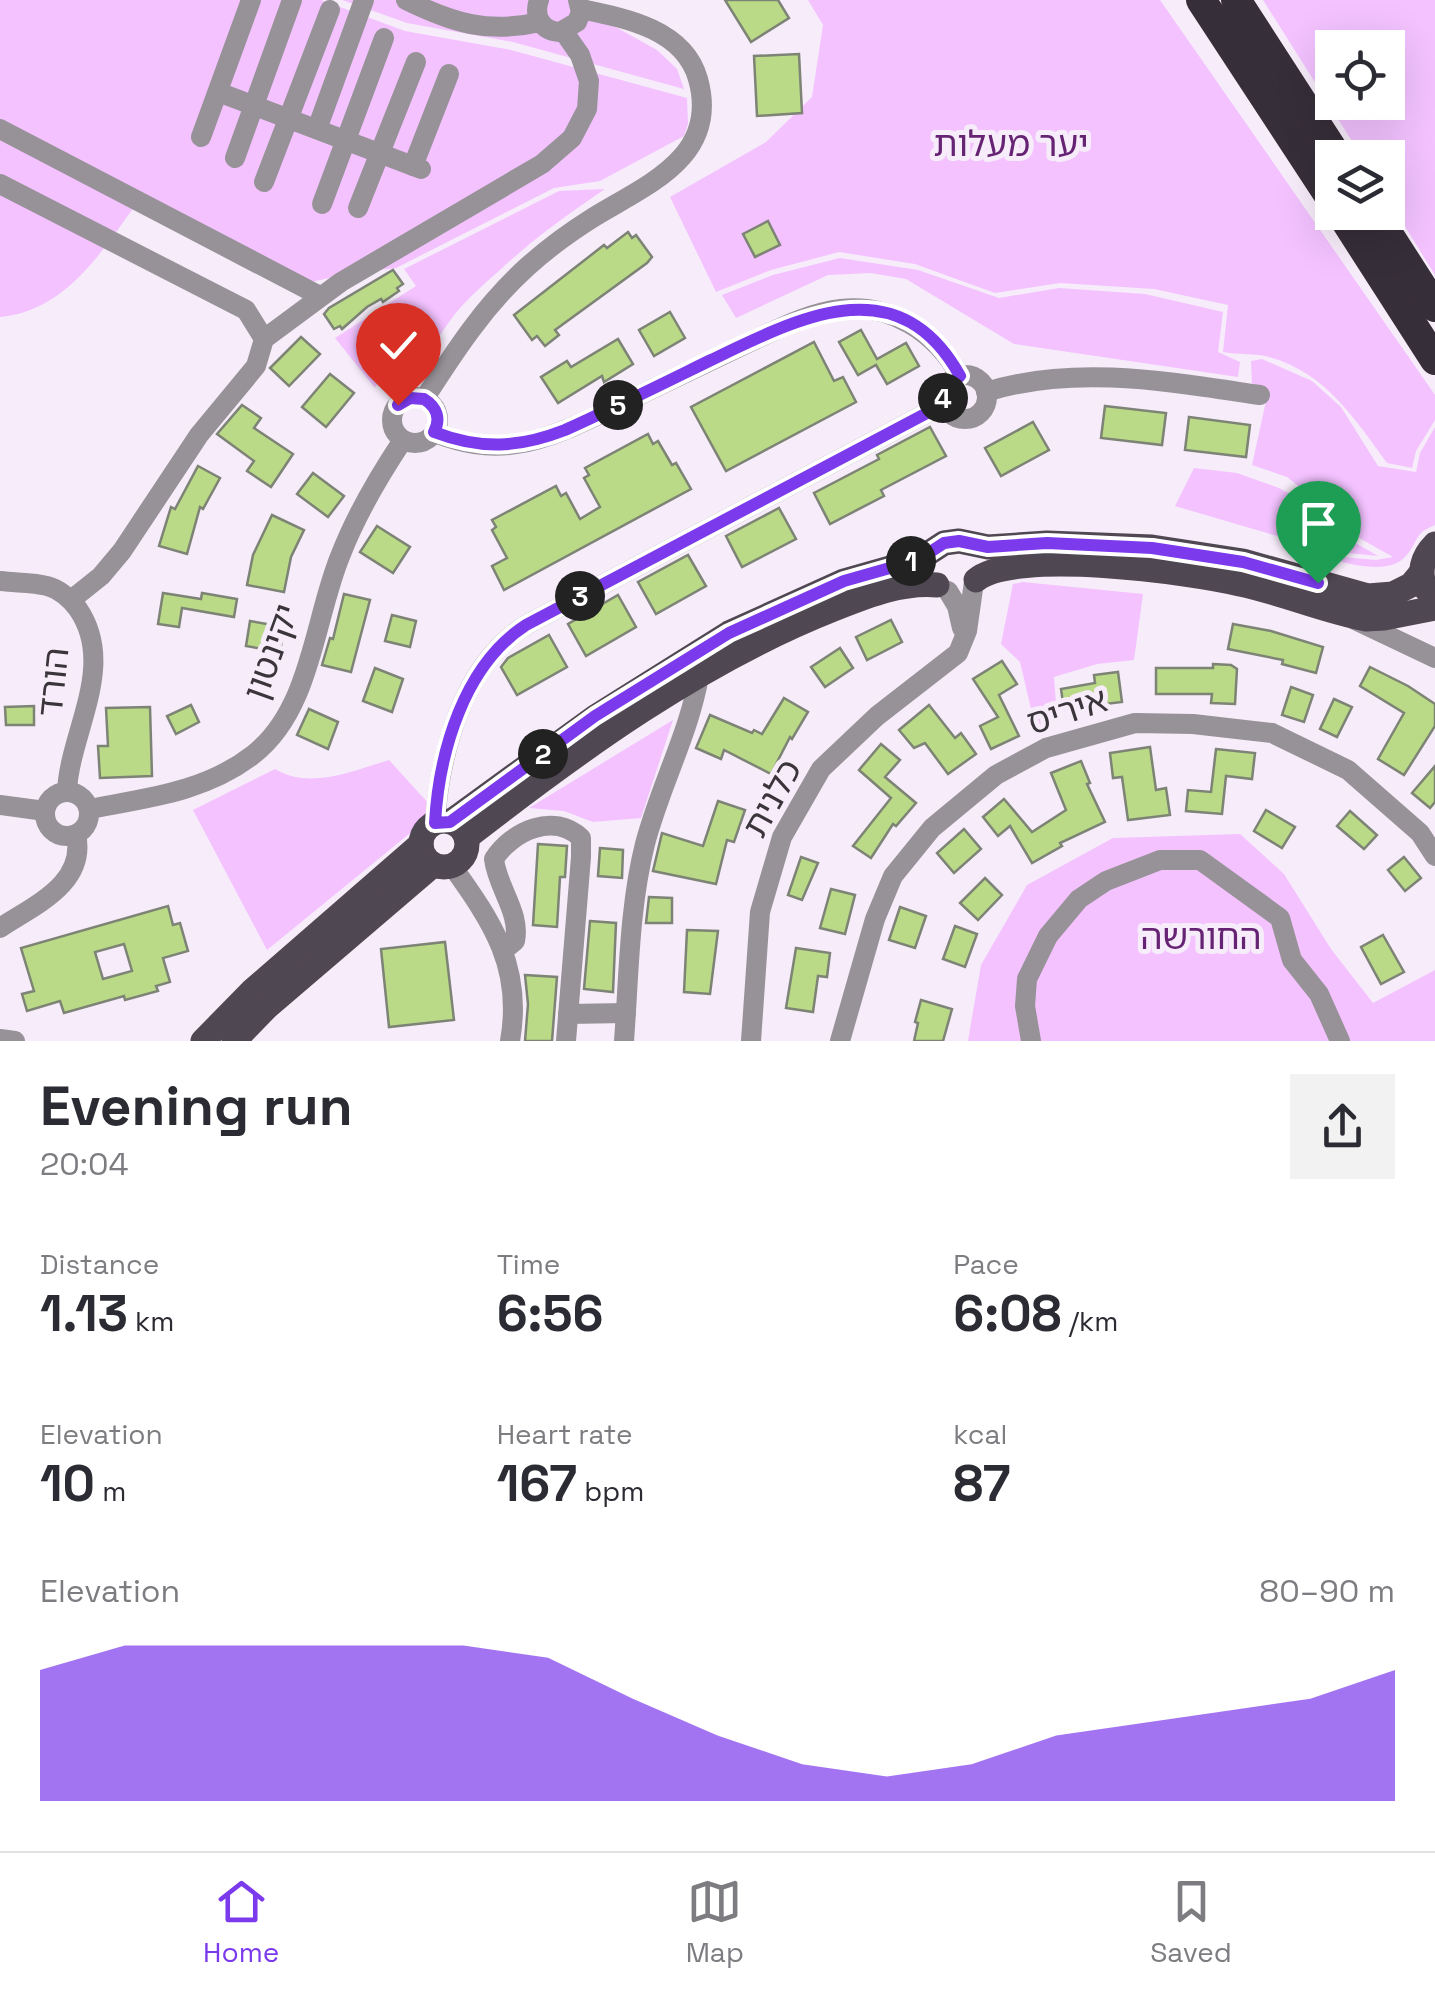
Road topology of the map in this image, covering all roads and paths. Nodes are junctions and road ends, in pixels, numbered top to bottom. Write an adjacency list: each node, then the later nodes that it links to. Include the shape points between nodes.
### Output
1 (251, 0): 14 (street)
2 (292, 0): 15 (street)
3 (364, 0): 18 (street)
4 (406, 0): 9 (street, via 476,27 508,28)
5 (1201, 0): 24 (highway)
6 (1236, 0): 21 (highway)
7 (579, 4): 10 (street, via 575,25); 38 (street, via 676,44 696,74 698,129 659,180 579,227 511,282 475,322)
8 (330, 10): 16 (street)
9 (540, 11): 10 (street, via 550,30)
10 (564, 32): 31 (street, via 589,82 586,110 572,138 542,164)
11 (384, 38): 20 (street)
12 (416, 62): 22 (street)
13 (450, 74): 22 (street, via 417,168)
14 (218, 92): 15 (street); 19 (street)
15 (254, 106): 16 (street); 23 (street)
16 (288, 118): 18 (street); 25 (street)
17 (0, 130): 31 (street)
18 (317, 130): 20 (street)
19 (201, 137)
20 (346, 140): 22 (street); 27 (street)
21 (1326, 140)
22 (380, 153): 28 (street)
23 (235, 158)
24 (1315, 174)
25 (264, 182)
26 (0, 184): 33 (street, via 246,310)
27 (322, 204)
28 (358, 208)
29 (1352, 230): 34 (highway)
30 (1386, 230): 32 (highway)
31 (320, 296): 33 (street)
32 (1435, 307)
33 (264, 339): 49 (street, via 256,366 199,435 122,551)
34 (1435, 360)
35 (960, 376): 36 (street, via 977,379); 39 (street, via 945,389); 40 (street, via 930,339 902,319 843,309 788,324 548,436 488,446)
36 (986, 392): 37 (street, via 1039,381 1114,378); 39 (street, via 984,409 972,418 956,418)
37 (1260, 395)
38 (424, 399): 40 (street, via 436,412); 41 (street, via 406,399 396,408 393,426)
39 (944, 404): 62 (street, via 502,642 483,664 458,718 437,796)
40 (434, 432): 41 (street, via 420,443)
41 (403, 440): 59 (street, יקינטון, via 359,513 300,685 270,739 197,786)
42 (966, 544): 44 (main road, via 952,541); 45 (main road, via 1092,543 1202,554 1368,596 1393,594); 46 (main road, via 980,564)
43 (1435, 544): 45 (main road)
44 (932, 553): 48 (main road, via 930,573); 62 (main road, via 804,596 729,633 595,716)
45 (1421, 573): 50 (main road)
46 (975, 581): 48 (main road, via 962,590); 52 (main road, via 992,570 1032,566 1150,570 1238,583); 53 (street)
47 (0, 582): 49 (street, הורד, via 50,586)
48 (942, 588): 53 (street, via 961,619); 56 (main road, via 904,586 852,602)
49 (72, 600): 57 (street, הורד, via 92,638 93,669)
50 (1435, 600)
51 (1423, 611): 52 (main road, via 1384,618); 54 (street, via 1403,633)
52 (1344, 614): 54 (street)
53 (962, 645): 75 (street, כלנית, via 822,770 782,837 760,912)
54 (1411, 646): 55 (street)
55 (1435, 658)
56 (698, 676): 62 (main road); 66 (street, via 636,884)
57 (67, 792): 59 (street); 60 (street, via 52,797)
58 (0, 805): 60 (street)
59 (89, 809): 61 (street)
60 (44, 811): 61 (street, via 54,832)
61 (76, 834): 64 (street, via 74,868 63,886)
62 (443, 843): 65 (street); 70 (main road, via 252,991); 71 (main road)
63 (1435, 856): 76 (street, איריס, via 1420,833 1348,770 1272,733 1135,723 1046,748 996,775 944,817 893,876)
64 (0, 928)
65 (504, 950): 67 (street, via 518,929 494,859 502,846 540,826 574,831 582,857); 72 (street, via 513,989)
66 (626, 1012): 67 (street); 74 (street)
67 (568, 1014): 73 (street)
68 (0, 1039): 69 (street)
69 (15, 1041)
70 (202, 1041)
71 (234, 1041)
72 (510, 1041)
73 (566, 1041)
74 (624, 1041)
75 (752, 1041)
76 (840, 1041)
77 (1031, 1041): 78 (street, via 1027,978 1048,936 1078,899 1160,860 1200,860 1280,918 1292,960 1319,994)
78 (1340, 1041)

